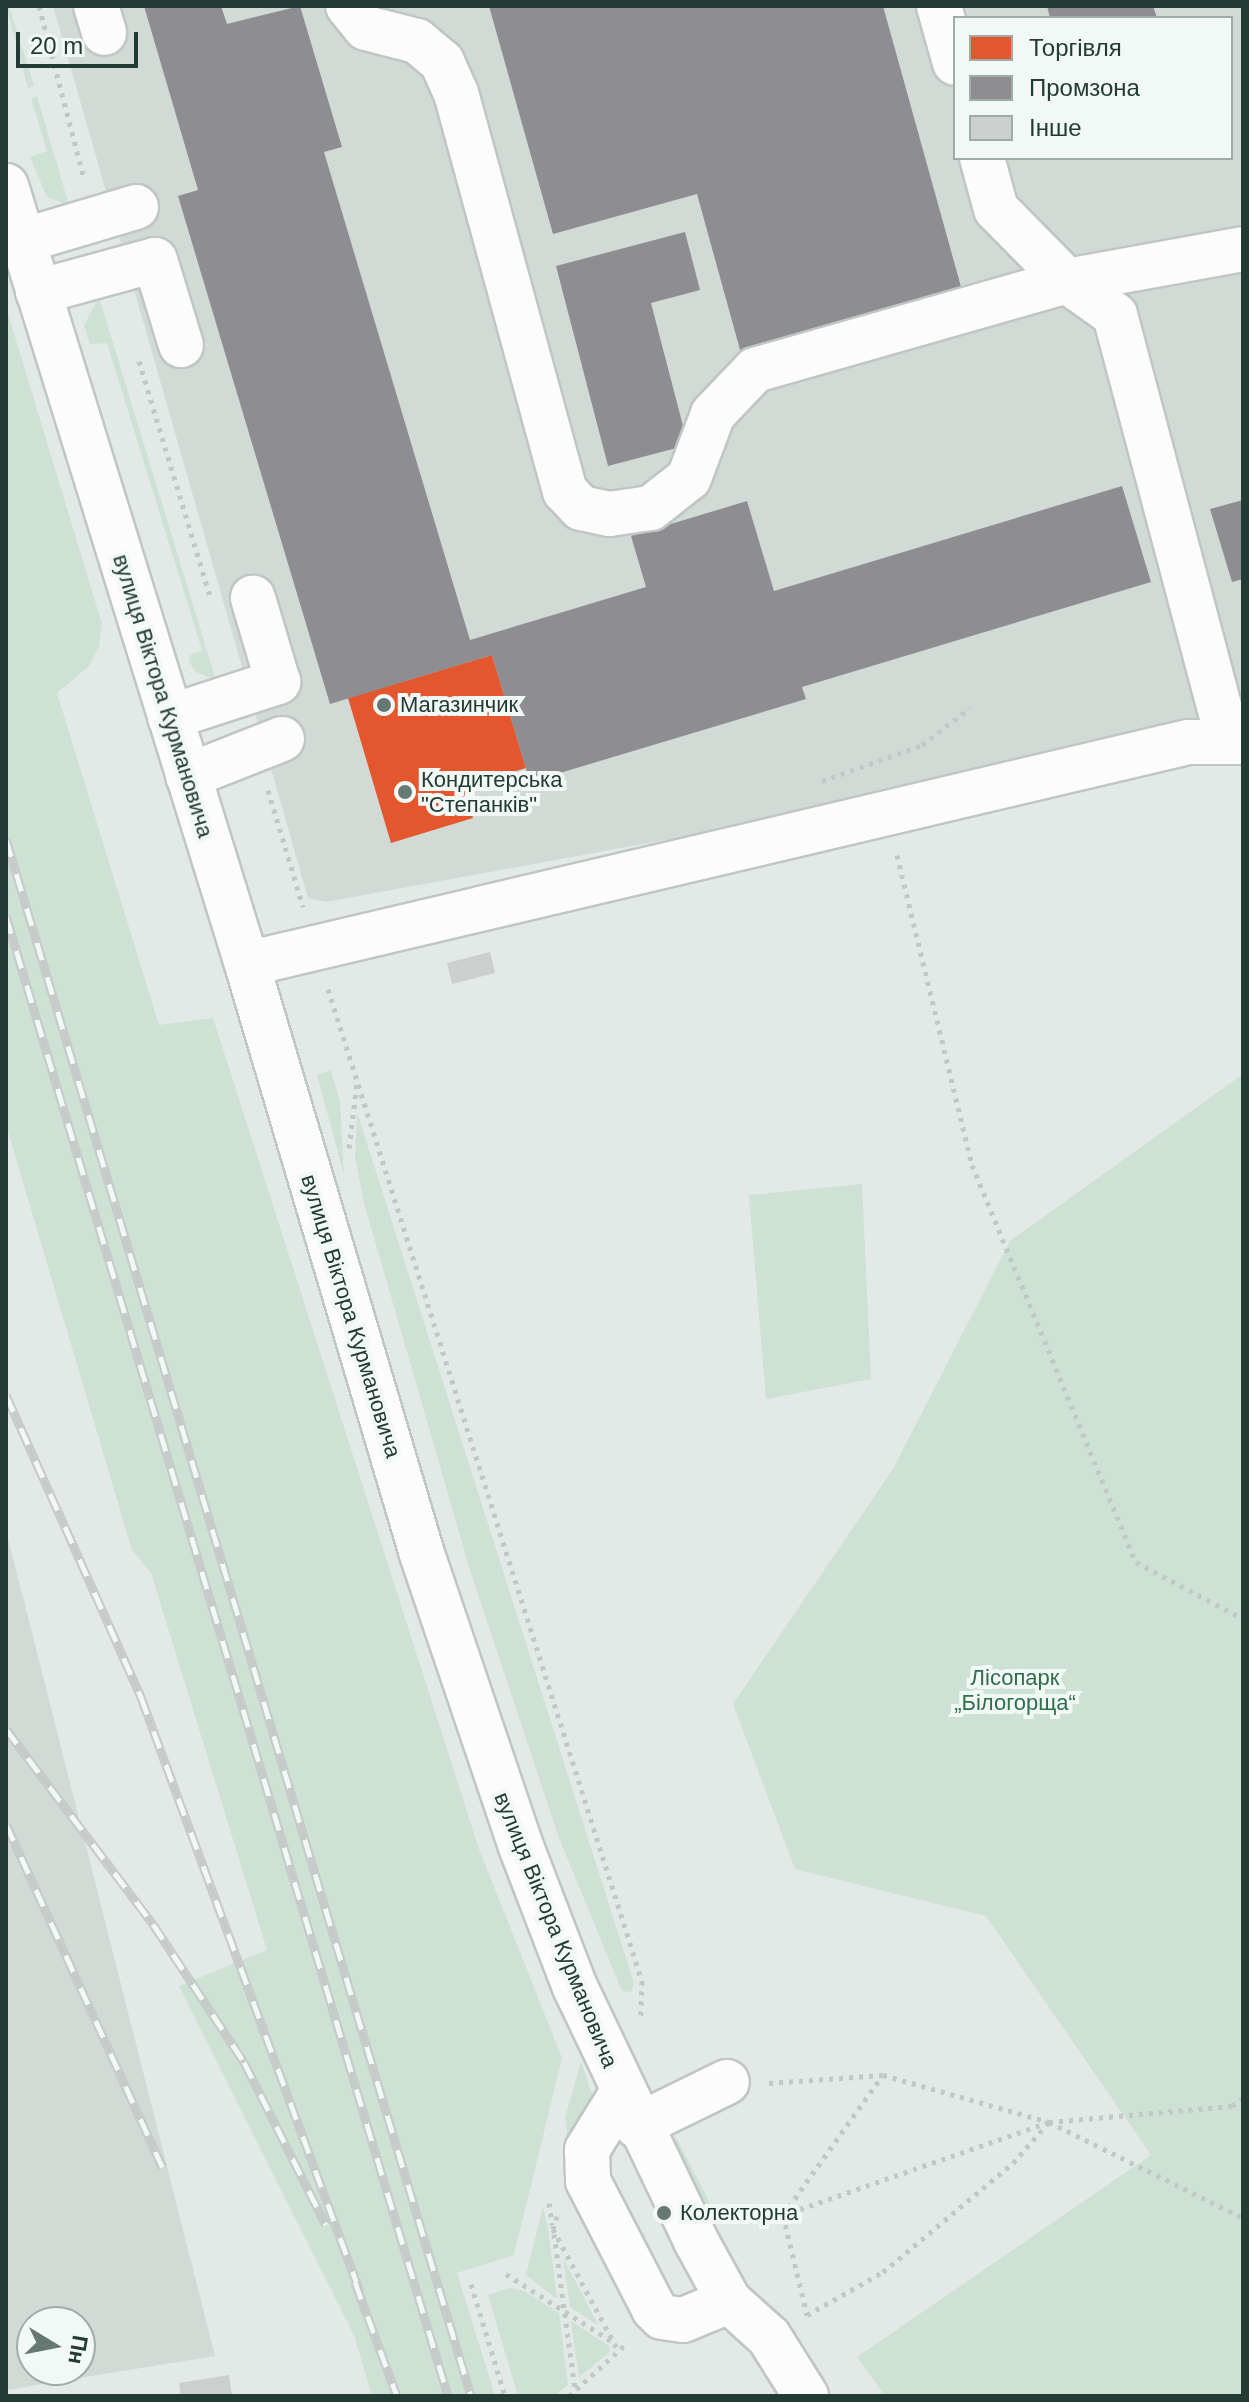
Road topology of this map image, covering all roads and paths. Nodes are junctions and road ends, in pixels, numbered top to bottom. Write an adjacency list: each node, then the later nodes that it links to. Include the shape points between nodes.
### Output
1 (39, 6): 7 (path)
2 (348, 6): 11 (street, via 366,28 417,41 442,62 456,93 565,491 581,508 609,514 651,508 689,478 713,414 755,370)
3 (939, 6): 4 (street)
4 (953, 56)
5 (983, 160): 11 (street, via 996,209)
6 (6, 186): 9 (street, вулиця Віктора Курмановича)
7 (88, 194)
8 (136, 207): 9 (street)
9 (22, 241): 12 (street, вулиця Віктора Курмановича)
10 (1243, 249): 11 (street)
11 (1067, 281): 17 (street, via 1115,315)
12 (38, 292): 13 (street, via 155,260); 16 (street, вулиця Віктора Курмановича)
13 (181, 345)
14 (138, 358): 15 (path)
15 (234, 606): 16 (street, via 278,682)
16 (170, 717): 19 (street, вулиця Віктора Курмановича)
17 (1236, 741): 20 (street, via 1188,742)
18 (273, 758): 19 (street); 21 (path)
19 (188, 776): 22 (street, вулиця Віктора Курмановича)
20 (887, 815): 22 (street); 24 (path, via 972,1165 1136,1562)
21 (307, 921)
22 (247, 964): 30 (street, вулиця Віктора Курмановича, via 469,1700 569,1972)
23 (324, 975): 25 (path, via 642,1981)
24 (1243, 1619)
25 (646, 2034)
26 (883, 2075): 28 (path); 31 (path); 33 (path)
27 (727, 2082): 30 (street)
28 (796, 2084)
29 (1243, 2098): 31 (path, via 1232,2106)
30 (629, 2110): 37 (street, вулиця Віктора Курмановича); 37 (street, via 587,2150 588,2181 654,2309 662,2317 683,2320)
31 (1049, 2122): 33 (path); 34 (path); 40 (path, via 1013,2163 883,2272)
32 (549, 2198): 39 (path)
33 (783, 2215): 40 (path)
34 (1243, 2218)
35 (506, 2274): 39 (path)
36 (471, 2284): 44 (path)
37 (729, 2301): 45 (street, вулиця Віктора Курмановича, via 769,2337)
38 (797, 2308): 40 (path)
39 (564, 2311): 42 (path); 43 (path)
40 (807, 2315): 41 (path)
41 (815, 2329)
42 (615, 2343)
43 (575, 2390)
44 (505, 2396)
45 (806, 2396)

